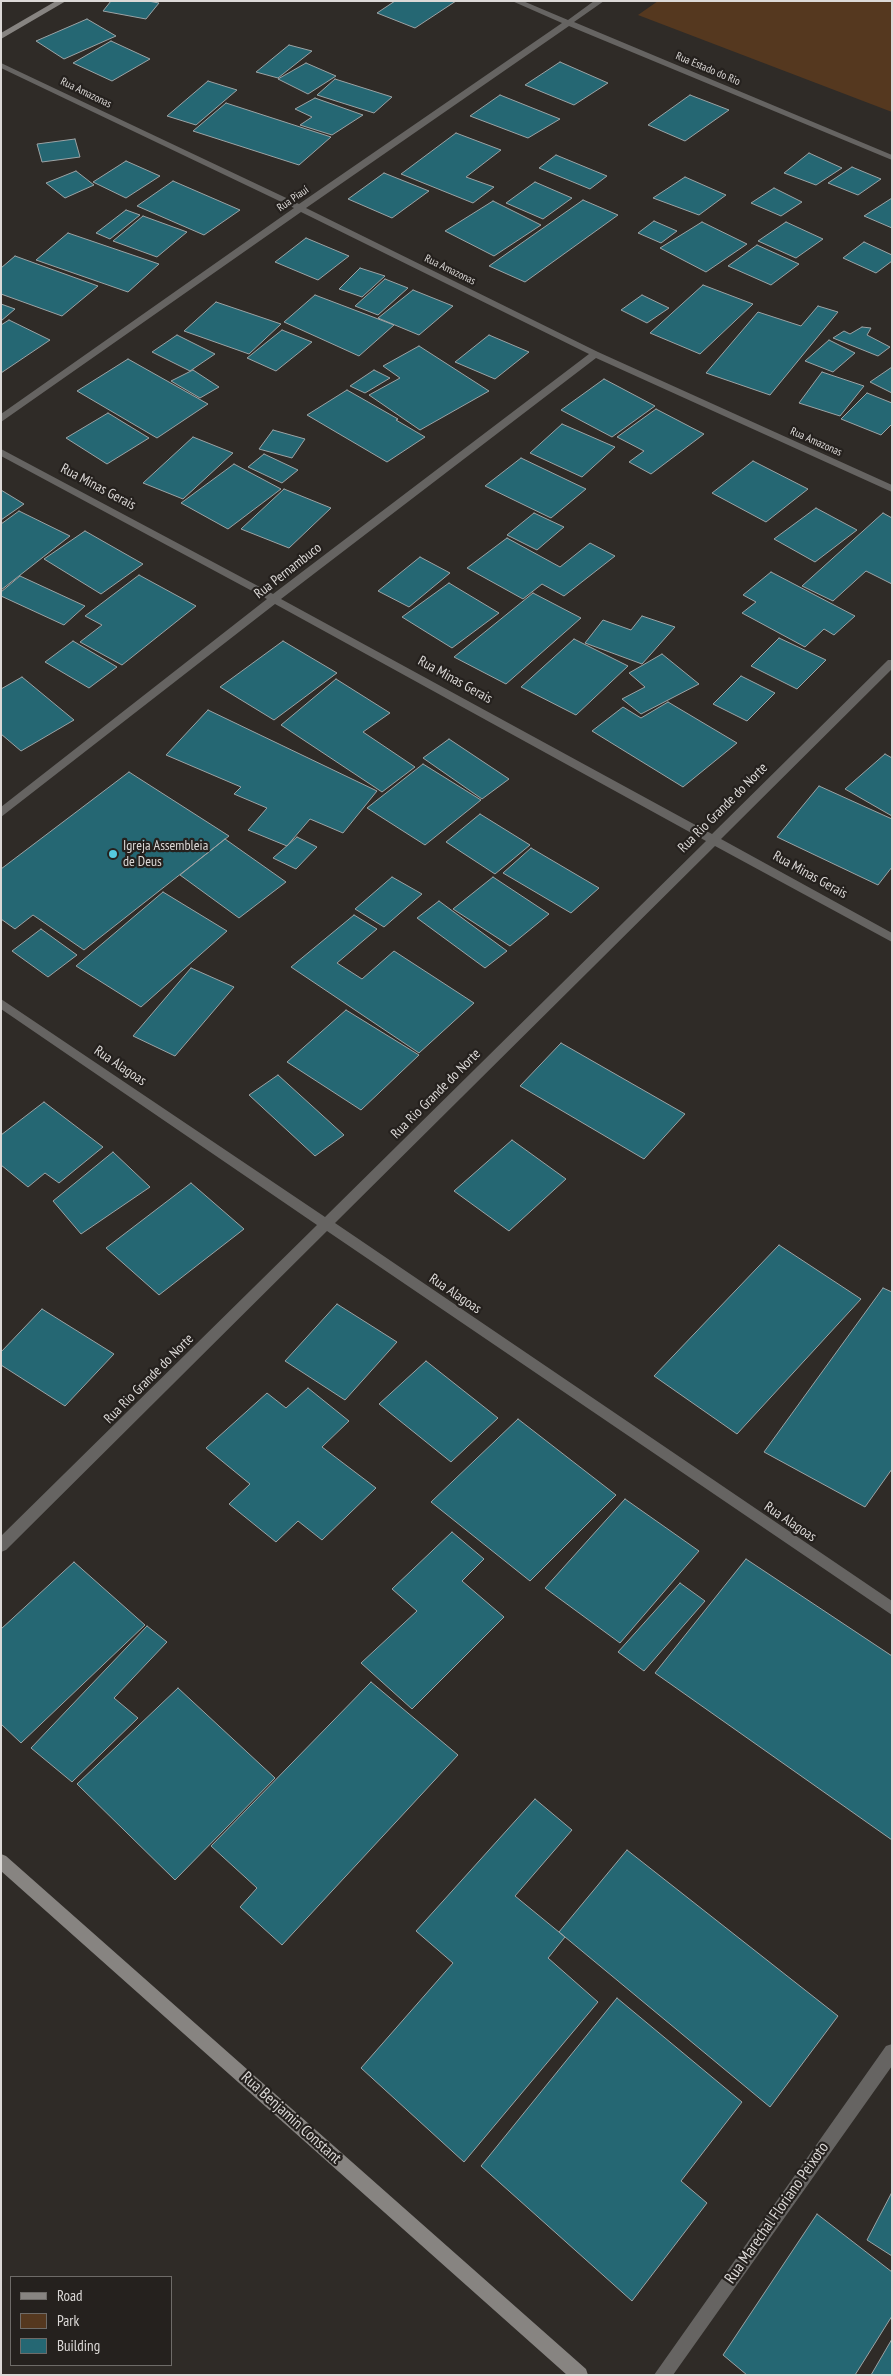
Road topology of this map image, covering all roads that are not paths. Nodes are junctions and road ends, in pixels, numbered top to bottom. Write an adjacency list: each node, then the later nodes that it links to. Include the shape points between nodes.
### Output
1 (62, 1): 5 (street)
2 (516, 1): 4 (street, Rua Estado do Rio)
3 (600, 1): 4 (street, Rua Piauí)
4 (569, 24): 7 (street, Rua Estado do Rio); 8 (street, Rua Piauí)
5 (1, 37)
6 (1, 65): 8 (street, Rua Amazonas)
7 (892, 158)
8 (300, 208): 9 (street, Rua Amazonas); 10 (street, Rua Piauí)
9 (595, 354): 12 (street, Rua Amazonas); 13 (street, Rua Pernambuco)
10 (1, 420)
11 (1, 452): 13 (street, Rua Minas Gerais)
12 (892, 489)
13 (274, 598): 15 (street, Rua Pernambuco); 16 (street, Rua Minas Gerais)
14 (892, 663): 16 (street, Rua Rio Grande do Norte)
15 (1, 813)
16 (713, 839): 17 (street, Rua Minas Gerais); 19 (street, Rua Rio Grande do Norte)
17 (892, 938)
18 (1, 1003): 19 (street, Rua Alagoas)
19 (326, 1225): 20 (street, Rua Rio Grande do Norte); 21 (street, Rua Alagoas)
20 (1, 1546)
21 (892, 1609)
22 (1, 1861): 24 (street, Rua Benjamin Constant)
23 (892, 2052): 25 (street, Rua Marechal Floriano Peixoto)
24 (580, 2375)
25 (662, 2375)

